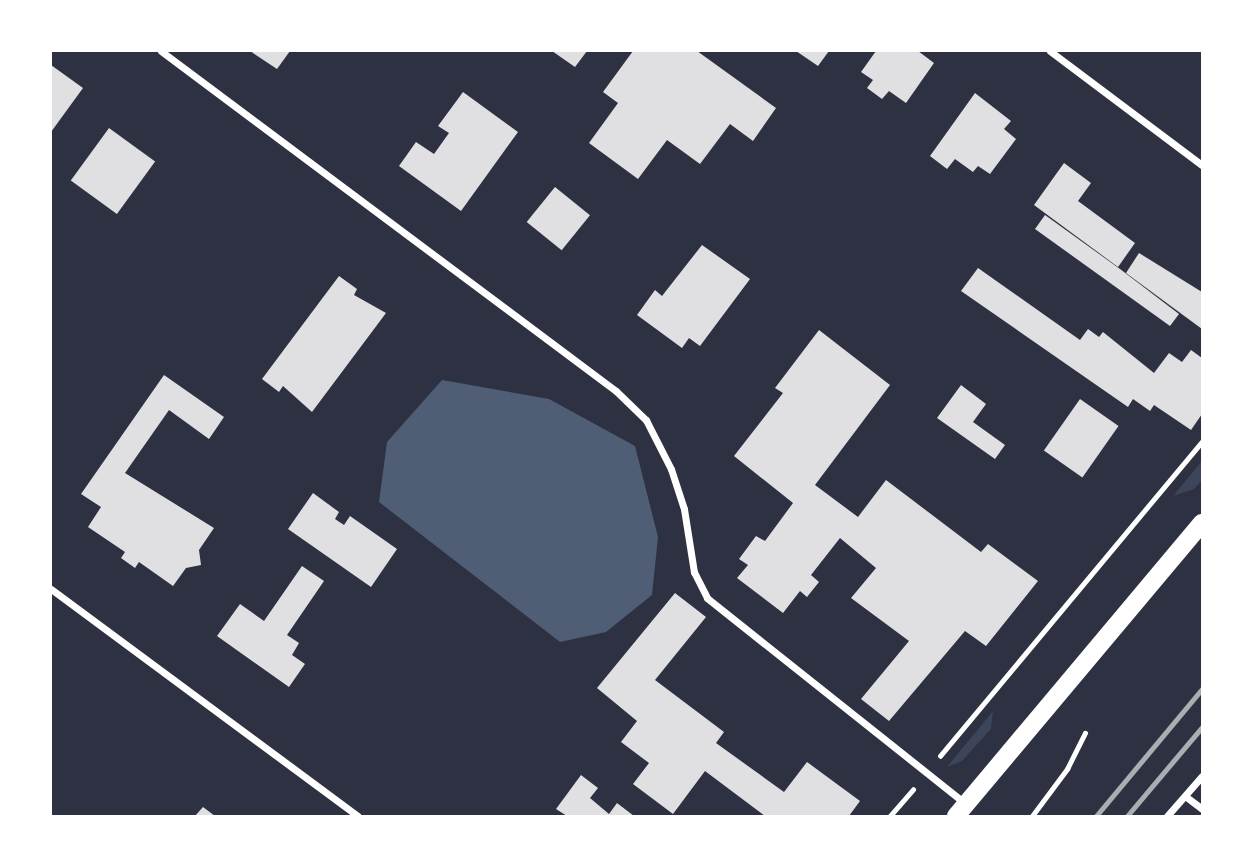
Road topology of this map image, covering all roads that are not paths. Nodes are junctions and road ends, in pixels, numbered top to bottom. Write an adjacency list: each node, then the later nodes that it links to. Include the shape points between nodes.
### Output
1 (161, 51): 9 (street, via 616,391 646,419 671,469 684,509 694,572 706,598 927,772)
2 (1050, 51): 3 (street)
3 (1202, 165)
4 (1202, 523): 9 (main road)
5 (51, 589): 10 (street)
6 (1202, 776): 7 (street)
7 (1185, 796): 8 (street); 11 (street)
8 (1202, 809)
9 (961, 810)
10 (358, 816)
11 (1167, 816)

